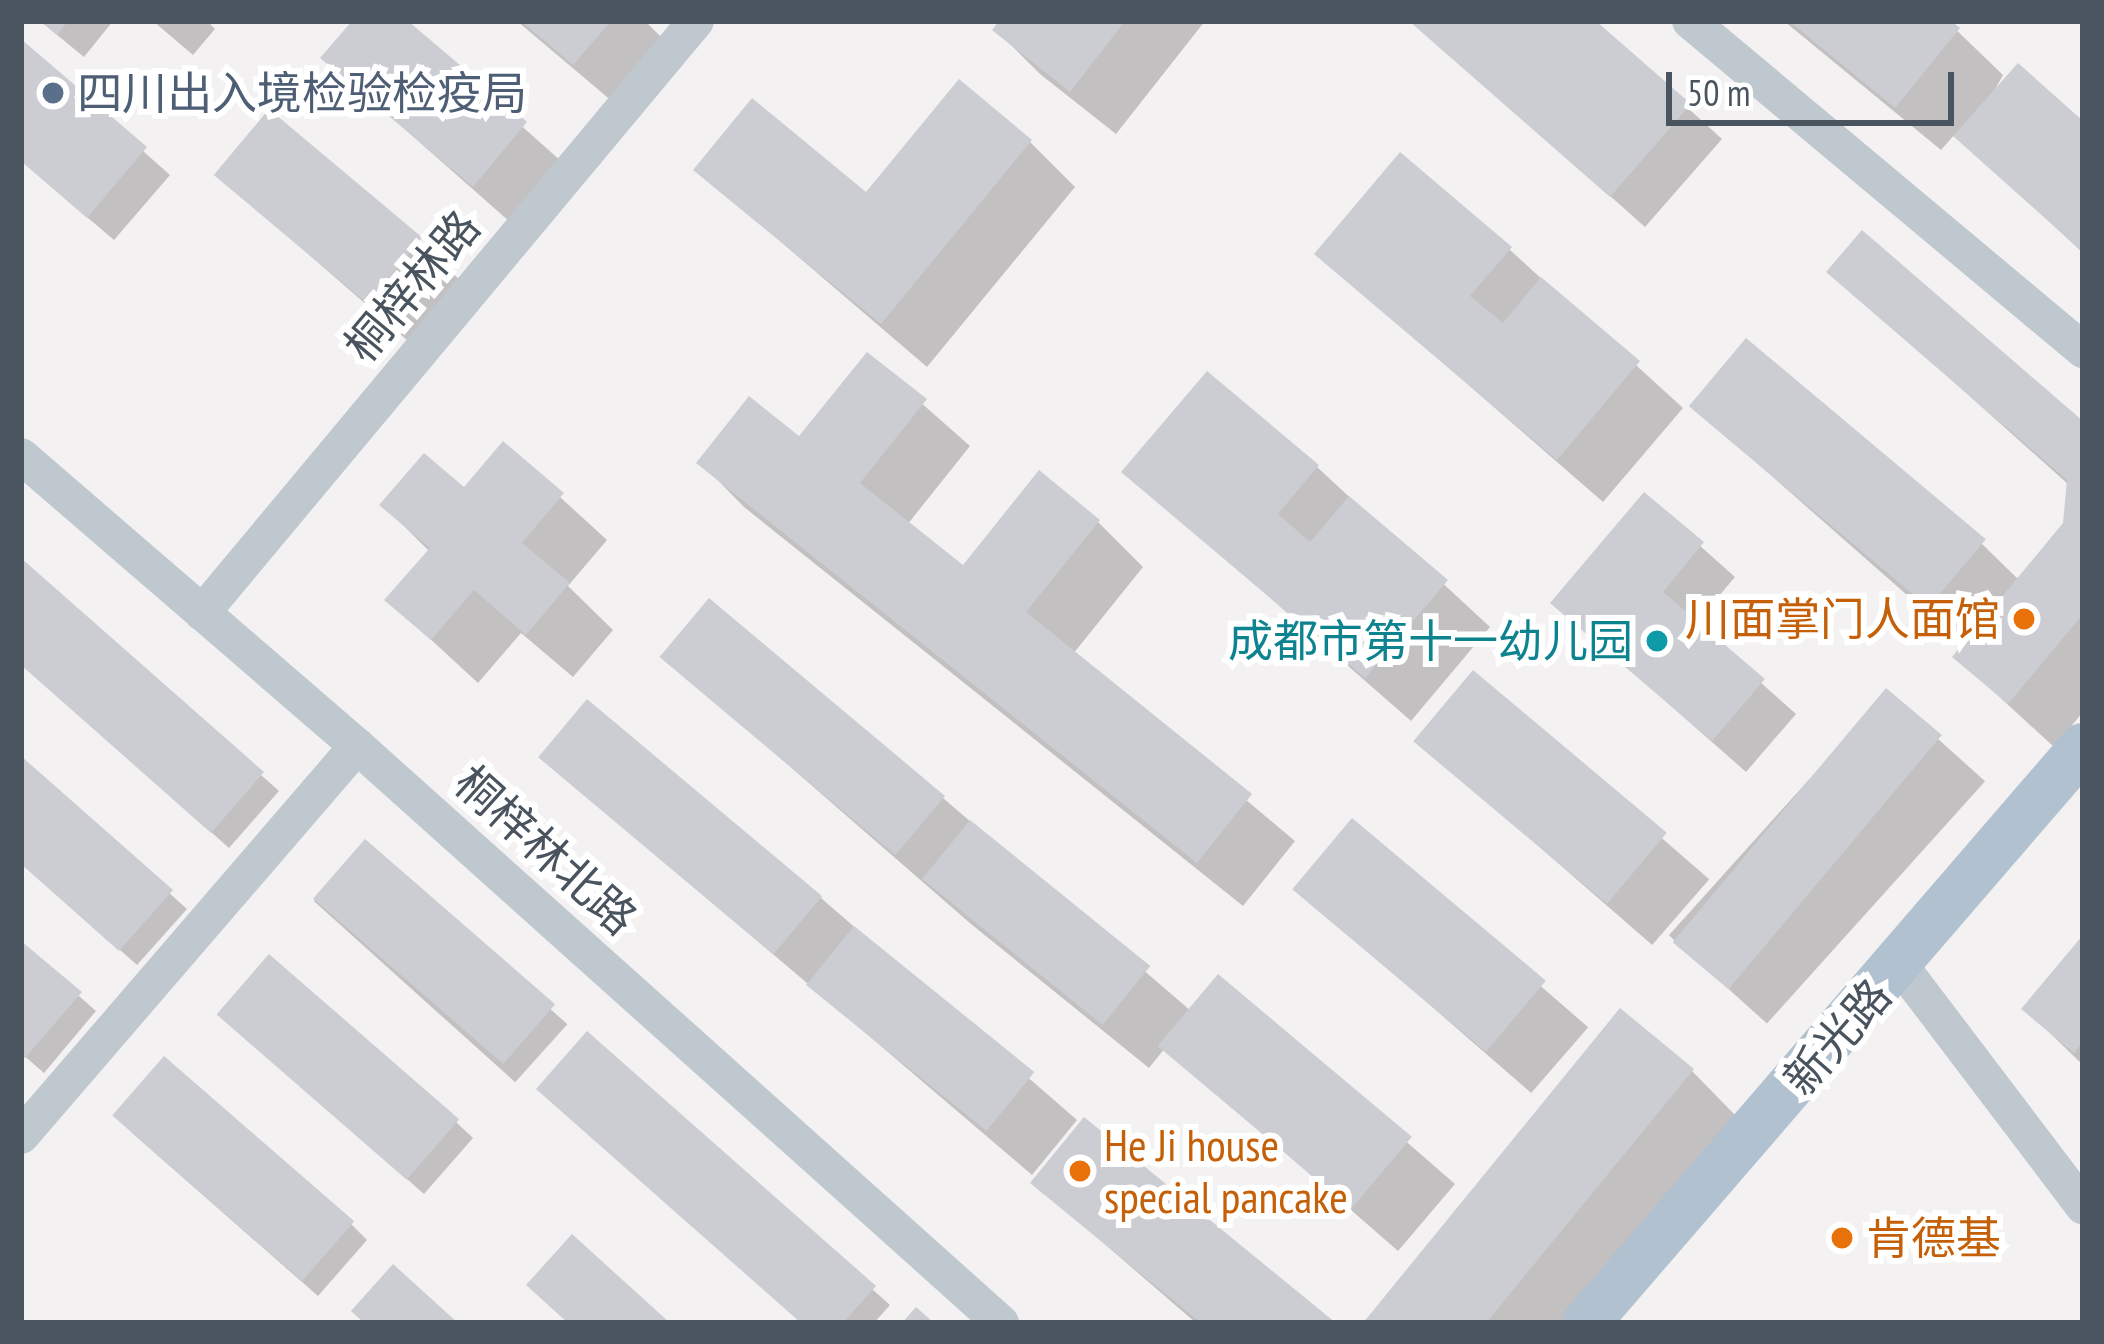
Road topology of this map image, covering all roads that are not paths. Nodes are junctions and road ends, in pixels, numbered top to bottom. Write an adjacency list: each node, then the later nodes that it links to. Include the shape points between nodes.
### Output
1 (696, 21): 5 (street, 桐梓林路)
2 (1690, 21): 3 (street)
3 (2083, 350)
4 (21, 456): 5 (street, 桐梓林北路)
5 (202, 613): 6 (street, 桐梓林北路)
6 (358, 746): 9 (street); 11 (street, 桐梓林北路)
7 (2083, 747): 8 (main road, 新光路)
8 (1900, 965): 10 (street); 12 (main road, 新光路)
9 (21, 1136)
10 (2083, 1207)
11 (1001, 1323)
12 (1586, 1323)

